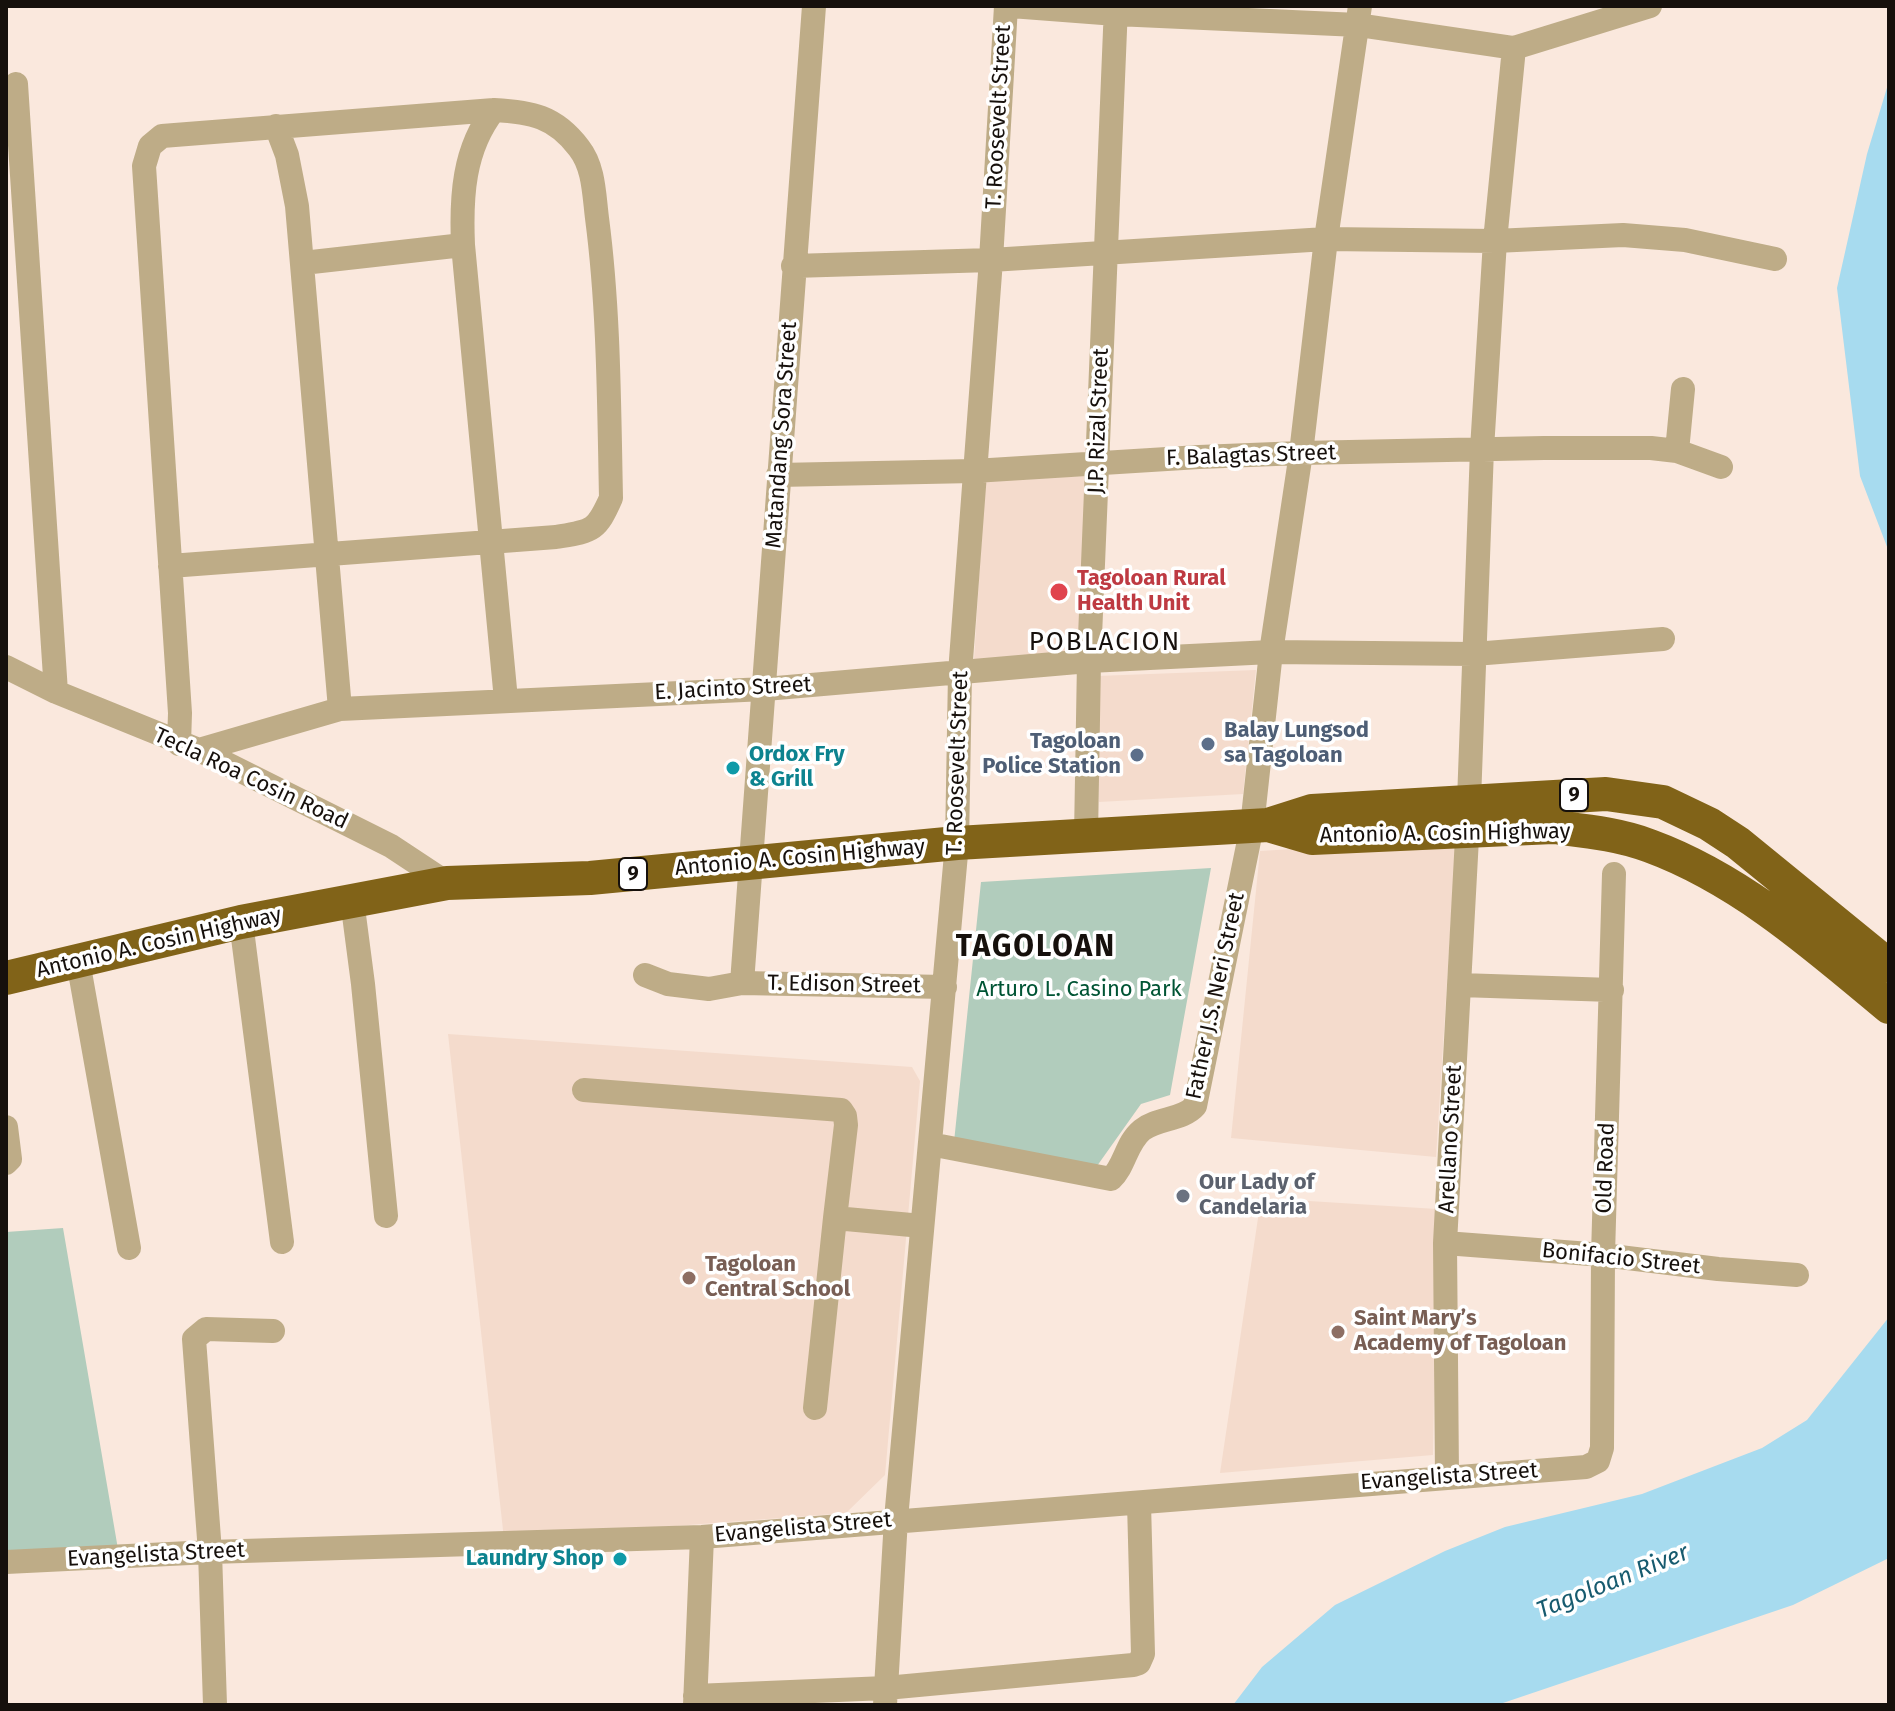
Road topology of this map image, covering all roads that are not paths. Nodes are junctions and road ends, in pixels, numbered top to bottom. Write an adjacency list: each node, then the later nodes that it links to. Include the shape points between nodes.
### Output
1 (814, 6): 17 (street, Matandang Sora Street)
2 (1008, 6): 4 (street); 15 (street, T. Roosevelt Street)
3 (1650, 6): 6 (street)
4 (1116, 10): 5 (street); 13 (street, J.P. Rizal Street)
5 (1359, 16): 6 (street); 10 (street)
6 (1514, 48): 11 (street, Arellano Street)
7 (16, 84): 36 (street)
8 (494, 110): 9 (street); 12 (street, via 481,126 468,162 461,197); 26 (street, via 529,112 554,124 579,148 591,171 605,278 611,498 600,522 582,532)
9 (276, 126): 16 (street, via 295,193); 28 (street, via 162,136 150,146 144,166)
10 (1326, 239): 11 (street); 13 (street); 21 (street)
11 (1495, 241): 14 (street, via 1654,236); 19 (street, Arellano Street)
12 (463, 245): 16 (street); 26 (street)
13 (1106, 254): 15 (street); 22 (street, J.P. Rizal Street)
14 (1775, 259)
15 (991, 260): 17 (street); 24 (street, T. Roosevelt Street)
16 (303, 263): 27 (street)
17 (793, 266): 25 (street, Matandang Sora Street)
18 (1683, 389): 20 (street)
19 (1482, 449): 20 (street, F. Balagtas Street); 21 (street, F. Balagtas Street); 31 (street, Arellano Street)
20 (1677, 451): 23 (street, F. Balagtas Street)
21 (1301, 453): 22 (street, F. Balagtas Street); 30 (street)
22 (1098, 463): 24 (street, F. Balagtas Street); 32 (street, J.P. Rizal Street)
23 (1721, 467)
24 (974, 471): 25 (street, F. Balagtas Street); 34 (street, T. Roosevelt Street)
25 (778, 475): 35 (street, Matandang Sora Street)
26 (492, 542): 27 (street); 37 (street)
27 (326, 554): 28 (street); 38 (street)
28 (170, 566): 39 (street, via 180,713)
29 (1663, 639): 31 (street, E. Jacinto Street)
30 (1271, 652): 31 (street, E. Jacinto Street); 32 (street, E. Jacinto Street); 41 (street)
31 (1474, 654): 40 (street, Arellano Street)
32 (1089, 661): 34 (street, E. Jacinto Street); 42 (street, J.P. Rizal Street)
33 (6, 667): 36 (street, Tecla Roa Cosin Road)
34 (960, 673): 35 (street, E. Jacinto Street); 43 (street, T. Roosevelt Street)
35 (765, 689): 37 (street, E. Jacinto Street); 44 (street, Matandang Sora Street)
36 (56, 692): 39 (street, Tecla Roa Cosin Road)
37 (506, 700): 38 (street, E. Jacinto Street)
38 (340, 709): 39 (street, E. Jacinto Street)
39 (189, 747): 46 (street, Tecla Roa Cosin Road, via 391,846)
40 (1468, 816): 41 (highway, Antonio A. Cosin Highway / 9, via 1312,811); 49 (highway, Antonio A. Cosin Highway / 9, via 1590,831 1647,844); 49 (highway, Antonio A. Cosin Highway / 9, via 1606,794 1663,802 1738,843); 55 (street, Arellano Street)
41 (1260, 826): 42 (highway, Antonio A. Cosin Highway / 9); 61 (street, Father J.S. Neri Street, via 1190,1112 1145,1127 1132,1139 1111,1179)
42 (1086, 836): 43 (highway, Antonio A. Cosin Highway / 9)
43 (957, 843): 44 (highway, Antonio A. Cosin Highway / 9); 56 (street, T. Roosevelt Street)
44 (750, 863): 46 (highway, Antonio A. Cosin Highway / 9, via 590,878); 54 (street, Matandang Sora Street)
45 (1614, 874): 57 (street, Old Road)
46 (447, 883): 47 (highway, Antonio A. Cosin Highway / 9)
47 (352, 900): 48 (highway, Antonio A. Cosin Highway / 9); 63 (street)
48 (241, 922): 50 (highway, Antonio A. Cosin Highway / 9); 66 (street)
49 (1835, 942): 51 (highway, 9); 58 (highway, 9)
50 (78, 961): 53 (highway, Antonio A. Cosin Highway / 9); 68 (street)
51 (1889, 966)
52 (645, 975): 54 (street, T. Edison Street, via 709,989)
53 (6, 978)
54 (742, 983): 56 (street, T. Edison Street)
55 (1460, 985): 57 (street); 67 (street, Arellano Street)
56 (945, 987): 61 (street, T. Roosevelt Street)
57 (1612, 990): 69 (street, Old Road)
58 (1889, 1007)
59 (584, 1090): 64 (street, via 841,1110 846,1125)
60 (6, 1127): 62 (street, via 11,1153)
61 (930, 1144): 65 (street, T. Roosevelt Street)
62 (6, 1163)
63 (386, 1216)
64 (835, 1218): 65 (street); 72 (street)
65 (922, 1226): 76 (street, T. Roosevelt Street)
66 (282, 1242)
67 (1445, 1243): 69 (street, Bonifacio Street); 74 (street, Arellano Street)
68 (129, 1248)
69 (1603, 1255): 70 (street, Bonifacio Street); 73 (street, Old Road)
70 (1797, 1275)
71 (273, 1331): 78 (street, via 206,1329 194,1339)
72 (815, 1408)
73 (1598, 1461): 74 (street, Evangelista Street, via 1586,1467)
74 (1447, 1476): 75 (street, Evangelista Street)
75 (1139, 1503): 76 (street, Evangelista Street); 80 (street, via 1139,1663)
76 (896, 1519): 77 (street, Evangelista Street); 80 (street, T. Roosevelt Street)
77 (702, 1537): 78 (street, Evangelista Street); 81 (street)
78 (210, 1552): 79 (street, Evangelista Street); 82 (street)
79 (6, 1562)
80 (885, 1696): 81 (street)
81 (695, 1700)
82 (215, 1705)

